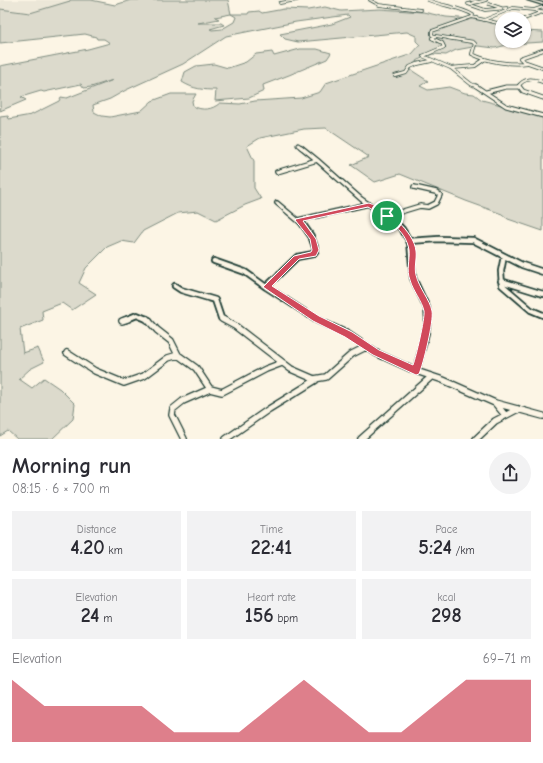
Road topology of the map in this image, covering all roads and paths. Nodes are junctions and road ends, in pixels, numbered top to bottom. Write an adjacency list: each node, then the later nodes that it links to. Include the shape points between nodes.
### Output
1 (297, 0): 8 (street)
2 (370, 0): 14 (street, via 379,5)
3 (428, 0): 17 (street, via 468,12)
4 (471, 0): 7 (street)
5 (486, 0): 7 (street)
6 (528, 0): 9 (street)
7 (479, 2): 12 (street, via 468,4 485,10)
8 (280, 3)
9 (543, 3)
10 (489, 4): 12 (street)
11 (543, 7): 15 (street)
12 (503, 8): 13 (street)
13 (508, 8): 15 (street); 19 (street)
14 (421, 10)
15 (534, 10): 16 (street)
16 (542, 13): 18 (street)
17 (472, 17): 19 (street); 21 (street, via 432,31 432,36)
18 (531, 17)
19 (484, 20): 20 (street)
20 (495, 22)
21 (436, 36): 23 (street, via 473,42 472,54); 24 (street, via 432,38 444,47 423,56)
22 (543, 51): 25 (street, via 520,58)
23 (485, 59): 25 (street); 28 (street, via 482,64)
24 (433, 61): 28 (street); 30 (street, via 415,64 406,73)
25 (527, 63): 27 (street)
26 (543, 65): 27 (street)
27 (536, 66): 29 (street)
28 (451, 68): 33 (street)
29 (543, 68)
30 (395, 76)
31 (543, 82): 32 (street, via 529,79 522,81)
32 (518, 87): 33 (street); 34 (street)
33 (486, 92): 35 (street, via 506,106)
34 (543, 98)
35 (543, 116)
36 (298, 145): 37 (street)
37 (316, 160): 38 (street); 41 (street)
38 (277, 172)
39 (414, 187): 42 (street, via 436,192 440,195 436,203)
40 (277, 203): 43 (street)
41 (369, 204): 42 (street); 43 (street)
42 (387, 216): 44 (street, via 402,229)
43 (298, 220): 50 (street, via 313,239 316,250 313,254 297,257)
44 (410, 241): 45 (street, via 474,240); 58 (street, via 411,272 428,312)
45 (504, 256): 47 (street); 48 (street)
46 (214, 261): 50 (street, via 248,273)
47 (543, 272)
48 (502, 280): 51 (street); 52 (street, via 502,285 518,300)
49 (175, 286): 57 (street, via 214,300 221,318 236,326)
50 (266, 287): 54 (street)
51 (543, 294)
52 (543, 316)
53 (122, 321): 56 (street, via 137,315 148,319 157,330 171,340)
54 (366, 347): 58 (street); 60 (street, via 351,354 331,374)
55 (67, 353): 56 (street, via 95,371 124,383 144,376 168,358)
56 (178, 355): 61 (street, via 196,368)
57 (282, 363): 60 (street, via 294,372); 61 (street, via 222,392)
58 (416, 371): 59 (street)
59 (431, 377): 62 (street); 68 (street)
60 (316, 380): 67 (street)
61 (210, 388): 66 (street, via 183,400 172,409 172,415)
62 (495, 403): 63 (street); 64 (street)
63 (518, 409): 64 (street); 65 (street)
64 (505, 415): 69 (street, via 495,420)
65 (543, 416)
66 (184, 439)
67 (226, 439)
68 (361, 439)
69 (476, 439)

